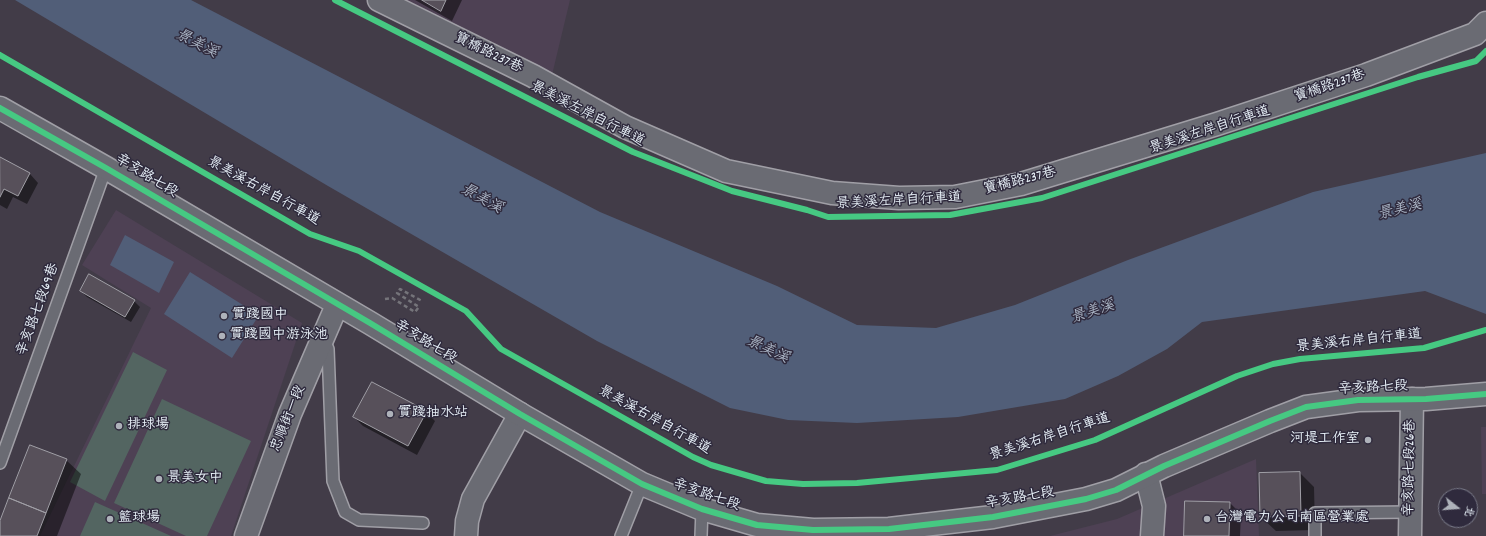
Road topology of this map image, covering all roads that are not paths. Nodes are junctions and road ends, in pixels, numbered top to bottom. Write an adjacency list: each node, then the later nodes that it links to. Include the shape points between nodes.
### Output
1 (379, 0): 2 (street, 寶橋路237巷, via 533,76 625,127 726,171 832,193 899,198 955,197 1021,184 1366,75 1475,34)
2 (1486, 24)
3 (0, 108): 4 (street, 辛亥路七段)
4 (106, 168): 5 (street, 辛亥路七段); 10 (lane, 辛亥路七段69巷)
5 (337, 304): 6 (street, 忠順街一段); 9 (street, 辛亥路七段)
6 (323, 337): 15 (lane, via 328,349 333,481 345,512 359,520); 17 (street, 忠順街一段, via 290,414)
7 (1486, 394): 8 (street, 辛亥路七段)
8 (1412, 399): 11 (street, 辛亥路七段, via 1358,400 1306,407); 14 (street, 辛亥路七段26巷)
9 (520, 414): 12 (street, 辛亥路七段); 18 (street, via 473,499)
10 (0, 463)
11 (1146, 474): 16 (street, 辛亥路七段, via 1116,490 1086,499 993,517); 21 (street, via 1154,506)
12 (642, 484): 13 (street, 辛亥路七段); 19 (lane)
13 (702, 509): 16 (street, 辛亥路七段, via 758,525 813,530); 20 (lane)
14 (1410, 512): 22 (lane, via 1315,513); 23 (street, 辛亥路七段26巷)
15 (423, 523)
16 (889, 532)
17 (246, 536)
18 (466, 536)
19 (621, 536)
20 (701, 536)
21 (1152, 536)
22 (1315, 536)
23 (1410, 536)

